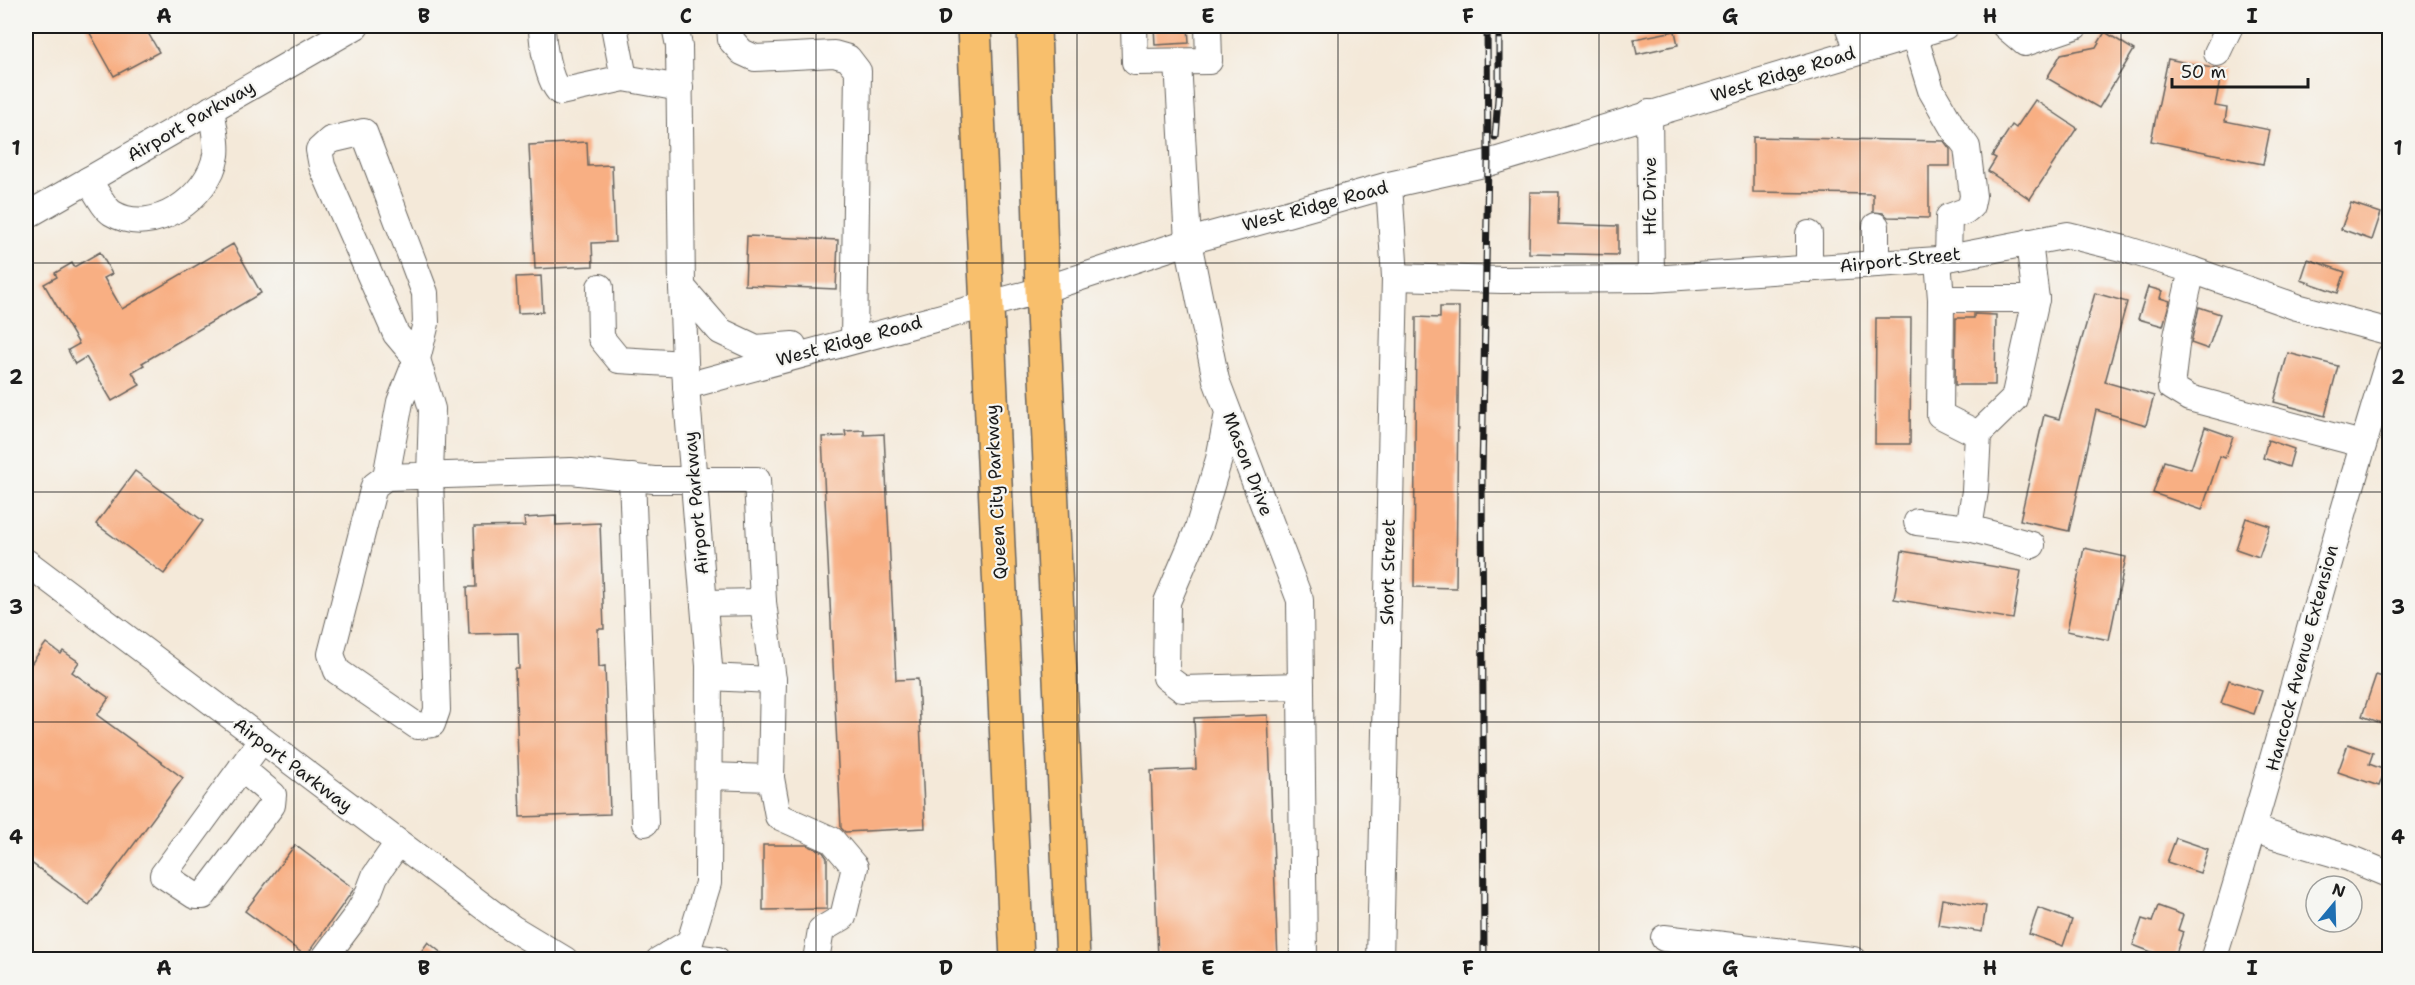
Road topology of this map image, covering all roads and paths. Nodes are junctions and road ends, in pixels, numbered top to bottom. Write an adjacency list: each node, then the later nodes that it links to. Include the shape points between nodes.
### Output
1 (356, 26): 21 (street, Airport Parkway)
2 (542, 26): 19 (street, via 546,57 560,92)
3 (614, 26): 19 (street)
4 (675, 26): 20 (street, Airport Parkway)
5 (730, 26): 43 (street, via 732,40 754,58 834,54 848,58 858,71)
6 (974, 26): 41 (main road, Queen City Parkway)
7 (1034, 26): 38 (main road)
8 (1134, 26): 18 (street, via 1135,62)
9 (1208, 26): 18 (street, via 1209,61)
10 (1848, 26): 16 (street)
11 (1945, 26): 15 (street, West Ridge Road)
12 (2005, 26): 13 (street, via 2025,43)
13 (2075, 26)
14 (2230, 26): 17 (street)
15 (1914, 35): 16 (street, West Ridge Road); 30 (street, via 1931,90 1967,147 1971,206 1949,217)
16 (1857, 51): 22 (street, West Ridge Road)
17 (2217, 53)
18 (1178, 62): 28 (street, Mason Drive)
19 (624, 78): 20 (street)
20 (680, 88): 37 (street, Airport Parkway)
21 (211, 109): 23 (street, Airport Parkway); 23 (street, via 217,153 209,178 184,207 140,223 111,213)
22 (1649, 113): 24 (street, West Ridge Road, via 1488,163); 35 (street, Hfc Drive)
23 (88, 180): 25 (street, Airport Parkway)
24 (1389, 186): 28 (street, West Ridge Road); 34 (street, Short Street)
25 (26, 216)
26 (1876, 226): 31 (street)
27 (1809, 234): 32 (street)
28 (1188, 242): 38 (street, West Ridge Road); 47 (street, Mason Drive, via 1216,380)
29 (2029, 242): 30 (street, Airport Street); 33 (street, Airport Street, via 2068,236); 40 (street)
30 (1943, 259): 31 (street, Airport Street); 39 (street)
31 (1876, 264): 32 (street, Airport Street)
32 (1809, 269): 35 (street, Airport Street)
33 (2192, 270): 42 (street, Airport Street, via 2297,307); 49 (street, via 2177,336 2171,387 2189,399)
34 (1395, 278): 35 (street, Airport Street); 80 (street, Short Street)
35 (1651, 279)
36 (600, 287): 46 (street, West Ridge Road, via 601,338 619,360)
37 (682, 287): 43 (street, via 720,332 756,348); 46 (street, Airport Parkway)
38 (1042, 290): 41 (street, West Ridge Road); 78 (main road)
39 (1941, 299): 40 (street); 48 (street, via 1940,415)
40 (2036, 299): 48 (street, via 2014,399)
41 (985, 304): 43 (street, West Ridge Road); 77 (main road, Queen City Parkway)
42 (2390, 332)
43 (854, 340): 46 (street, West Ridge Road)
44 (2390, 356): 49 (street, Hancock Avenue Extension)
45 (417, 359): 45 (street, via 426,323 425,293 364,132 330,140 319,150 320,158 396,334); 50 (street, via 432,409); 51 (street, via 400,402)
46 (685, 375): 53 (street, Airport Parkway)
47 (1228, 412): 62 (street, Mason Drive, via 1300,600); 62 (street, via 1198,529 1167,602 1166,677 1182,689)
48 (1978, 434): 55 (street)
49 (2362, 444): 68 (street, Hancock Avenue Extension)
50 (430, 476): 51 (street); 51 (street, via 437,710 432,724 417,726 337,671 331,654 374,486); 52 (street, via 572,471)
51 (386, 477)
52 (632, 477): 53 (street); 67 (street)
53 (694, 479): 58 (street, via 757,480); 59 (street, Airport Parkway)
54 (1917, 522): 55 (street)
55 (1969, 528): 56 (street)
56 (2032, 545)
57 (26, 562): 63 (street, Airport Parkway)
58 (763, 602): 59 (street); 61 (street)
59 (704, 603): 60 (street, Airport Parkway)
60 (709, 677): 61 (street); 65 (street, Airport Parkway)
61 (773, 680): 66 (street)
62 (1301, 686): 79 (street, Mason Drive)
63 (261, 741): 64 (street); 69 (street, Airport Parkway)
64 (241, 768): 64 (street, via 164,875 195,896 203,896 272,805 273,795)
65 (709, 776): 66 (street); 72 (street, Airport Parkway, via 708,883 690,942)
66 (771, 778): 76 (street, via 778,816 832,840 855,867 843,917 821,930)
67 (645, 823)
68 (2254, 830): 70 (street, via 2349,858); 82 (street, Hancock Avenue Extension)
69 (398, 843): 73 (street, via 375,876 356,916); 74 (street, Airport Parkway, via 512,928)
70 (2390, 875)
71 (1664, 938): 81 (street)
72 (664, 957): 75 (street)
73 (323, 960)
74 (565, 960)
75 (717, 960)
76 (816, 960)
77 (1017, 960)
78 (1073, 960)
79 (1304, 960)
80 (1380, 960)
81 (1853, 960)
82 (2213, 960)

